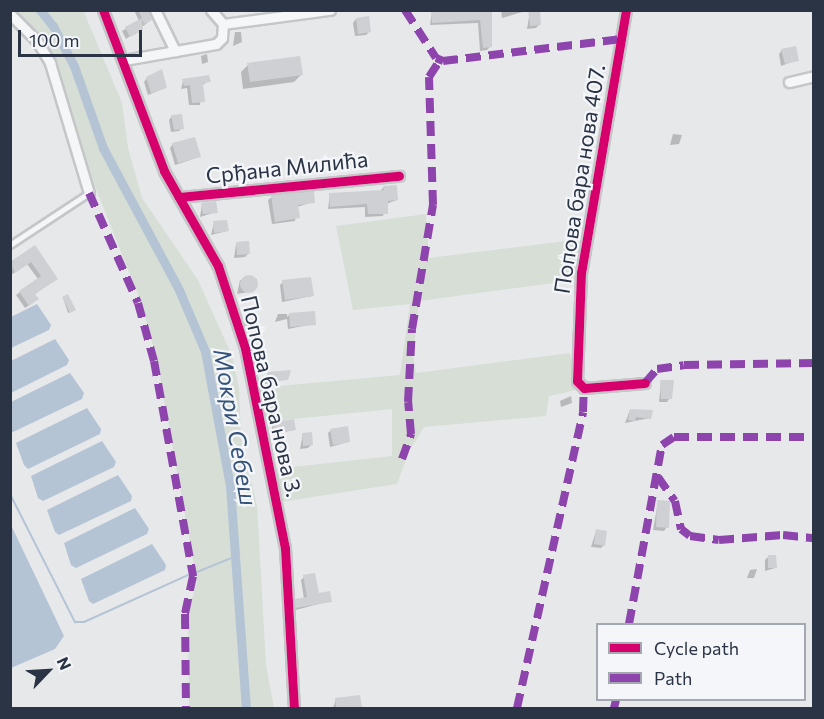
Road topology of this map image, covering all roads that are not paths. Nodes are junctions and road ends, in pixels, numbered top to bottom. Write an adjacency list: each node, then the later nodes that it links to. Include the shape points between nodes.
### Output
1 (103, 10): 9 (street, Попова бара нова 3.)
2 (155, 10): 8 (street)
3 (211, 10): 7 (street)
4 (330, 10): 7 (street)
5 (626, 10): 16 (street, Попова бара нова 407., via 581,272 577,375 584,388)
6 (10, 14): 13 (street, via 38,40 50,63)
7 (223, 24): 8 (street, via 222,38 216,44)
8 (175, 51): 9 (street)
9 (124, 60): 14 (street, Попова бара нова 3., via 164,171)
10 (813, 76): 11 (street)
11 (789, 82)
12 (399, 176): 14 (street, Срђана Милића)
13 (89, 193): 15 (lane)
14 (179, 197): 17 (street, Попова бара нова 3., via 218,266 245,348 285,548)
15 (10, 245)
16 (645, 382)
17 (294, 708)

